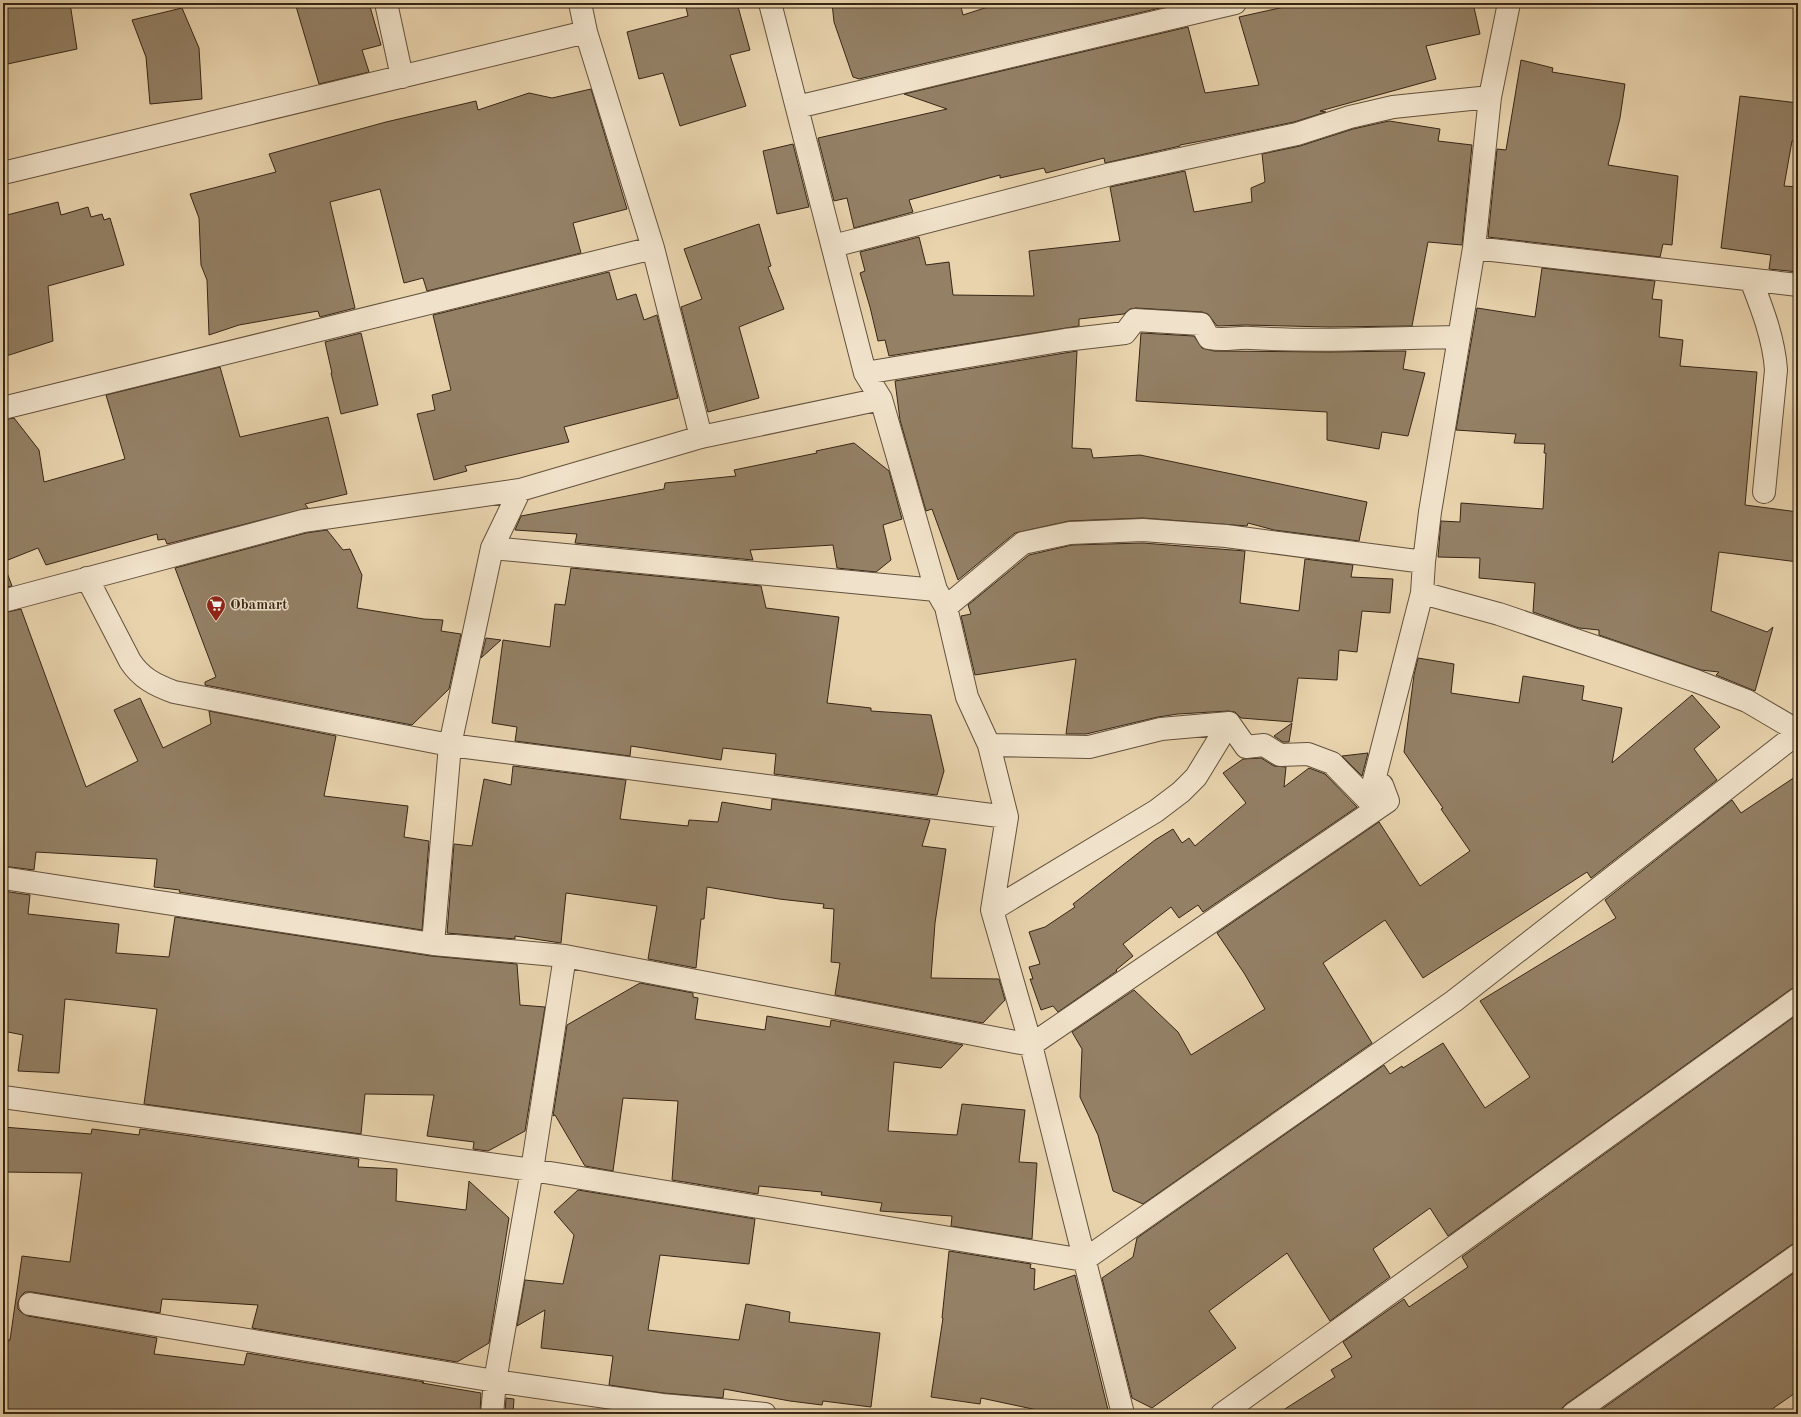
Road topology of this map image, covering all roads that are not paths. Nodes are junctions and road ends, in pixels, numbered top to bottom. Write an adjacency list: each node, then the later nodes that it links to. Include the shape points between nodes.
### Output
1 (386, 3): 7 (street)
2 (580, 3): 6 (street)
3 (770, 3): 9 (street)
4 (1235, 3): 9 (street)
5 (1509, 3): 8 (street)
6 (586, 32): 7 (street); 12 (street)
7 (402, 77): 10 (street)
8 (1490, 97): 11 (street, via 1393,107 1350,117 1297,134 1111,174); 13 (street)
9 (797, 107): 11 (street)
10 (3, 173)
11 (833, 246): 17 (street)
12 (653, 248): 19 (street); 20 (street)
13 (1474, 248): 14 (street); 16 (street)
14 (1751, 280): 15 (street); 22 (street, via 1775,354 1776,370)
15 (1798, 285)
16 (1458, 337): 17 (street, via 1293,340 1245,338 1222,341 1209,338 1201,324 1135,320 1125,333 1065,340); 24 (street)
17 (865, 373): 18 (street)
18 (881, 399): 20 (street); 27 (street)
19 (3, 408)
20 (701, 437): 21 (street)
21 (520, 490): 23 (street); 25 (street, via 302,521)
22 (1764, 492)
23 (492, 548): 27 (street); 31 (street)
24 (1424, 562): 26 (street); 27 (street, via 1218,536 1143,530 1070,533 1023,543)
25 (87, 578): 28 (street); 31 (street, via 138,673 160,687 174,692)
26 (1422, 592): 30 (street, via 1499,614 1696,681 1747,702); 33 (street)
27 (941, 599): 32 (street, via 967,697)
28 (3, 602)
29 (1229, 723): 32 (street, via 1160,729 1089,748); 33 (street, via 1246,747 1264,745 1280,755 1308,754 1332,764); 36 (street, via 1196,777 1181,792 1156,811)
30 (1798, 732): 44 (street, via 1454,1001)
31 (450, 745): 34 (street); 37 (street)
32 (989, 745): 34 (street)
33 (1369, 801): 40 (street, via 1382,785 1388,801)
34 (1007, 817): 36 (street)
35 (3, 878): 37 (street)
36 (992, 910): 40 (street)
37 (433, 944): 38 (street)
38 (565, 956): 40 (street); 42 (street)
39 (1798, 999): 50 (street)
40 (1031, 1045): 44 (street)
41 (3, 1097): 42 (street)
42 (532, 1170): 44 (street); 46 (street)
43 (1798, 1255): 51 (street)
44 (1084, 1260): 49 (street)
45 (30, 1304): 46 (street)
46 (495, 1381): 47 (street); 48 (street, via 662,1405)
47 (492, 1414)
48 (766, 1414)
49 (1123, 1414)
50 (1222, 1414)
51 (1573, 1414)

